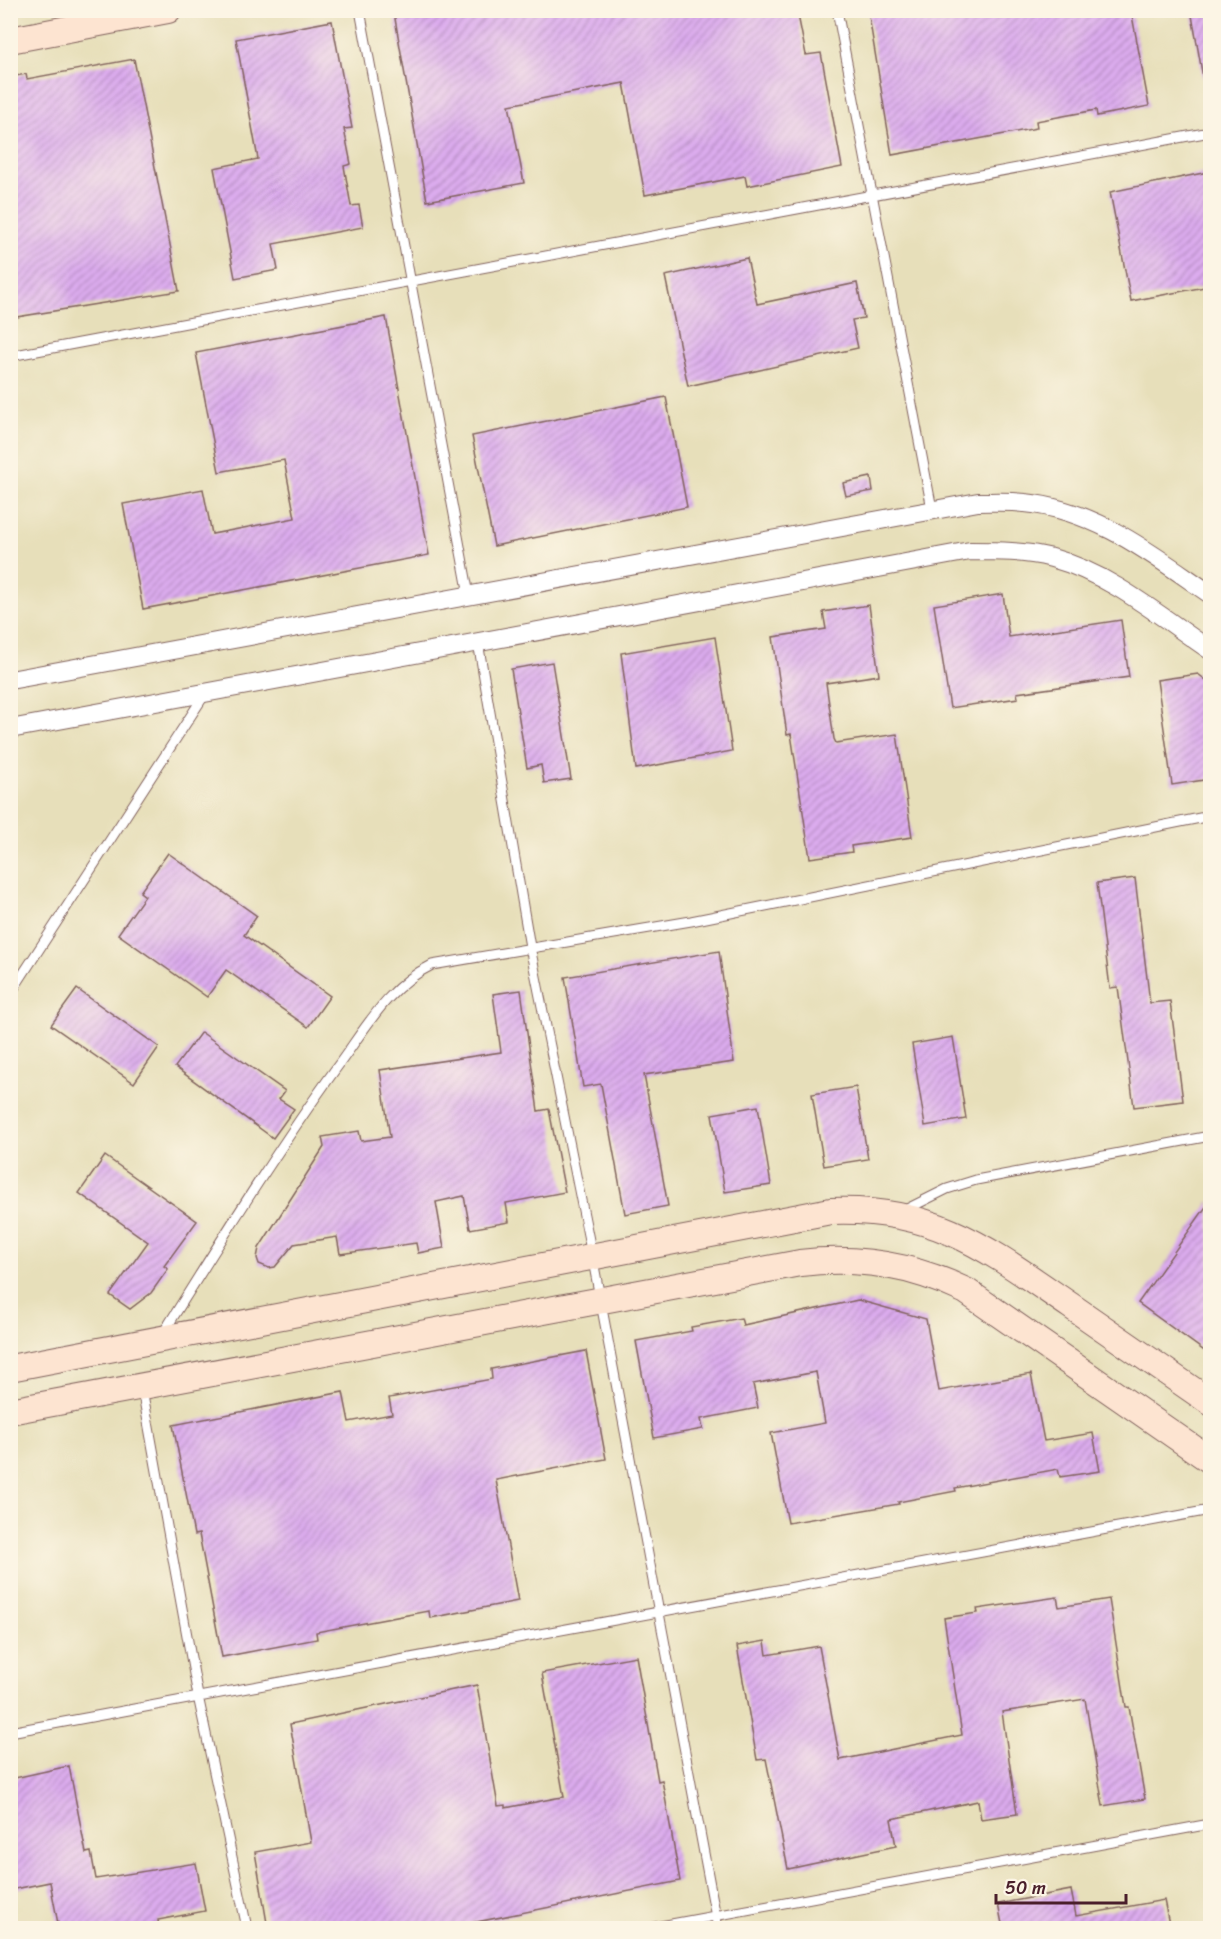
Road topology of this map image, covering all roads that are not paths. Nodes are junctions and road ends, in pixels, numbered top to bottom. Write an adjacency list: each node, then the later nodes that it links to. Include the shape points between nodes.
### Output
1 (168, 10): 4 (street)
2 (360, 10): 7 (lane)
3 (837, 10): 6 (lane)
4 (10, 40)
5 (1210, 132): 6 (lane)
6 (872, 195): 7 (lane); 9 (lane)
7 (411, 281): 8 (lane); 11 (lane)
8 (10, 356)
9 (932, 509): 10 (street, via 990,502 1026,503 1072,513 1116,531); 11 (street)
10 (1210, 594)
11 (469, 595): 14 (street)
12 (478, 642): 13 (street, via 970,551 1012,551 1053,559 1092,573); 15 (street); 18 (lane)
13 (1210, 650)
14 (10, 680)
15 (206, 692): 16 (street); 19 (lane)
16 (10, 729)
17 (1210, 816): 18 (lane, via 691,921)
18 (530, 947): 22 (lane); 24 (lane, via 432,965 398,986 286,1137)
19 (10, 994)
20 (1210, 1136): 21 (lane, via 976,1180 931,1196)
21 (897, 1214): 22 (street, via 831,1211); 27 (street, via 942,1227 984,1246)
22 (592, 1255): 23 (lane); 24 (street)
23 (601, 1301): 26 (street); 29 (street, via 800,1263 849,1260 897,1266 966,1291); 31 (lane)
24 (159, 1340): 25 (street)
25 (10, 1368)
26 (142, 1387): 28 (street); 32 (lane)
27 (1210, 1402)
28 (10, 1412)
29 (1210, 1460)
30 (1210, 1510): 31 (lane)
31 (659, 1611): 32 (lane); 35 (lane)
32 (198, 1696): 33 (lane); 36 (lane)
33 (10, 1732)
34 (1210, 1824): 35 (lane)
35 (716, 1916): 37 (lane); 38 (lane)
36 (247, 1929)
37 (650, 1929)
38 (718, 1929)

